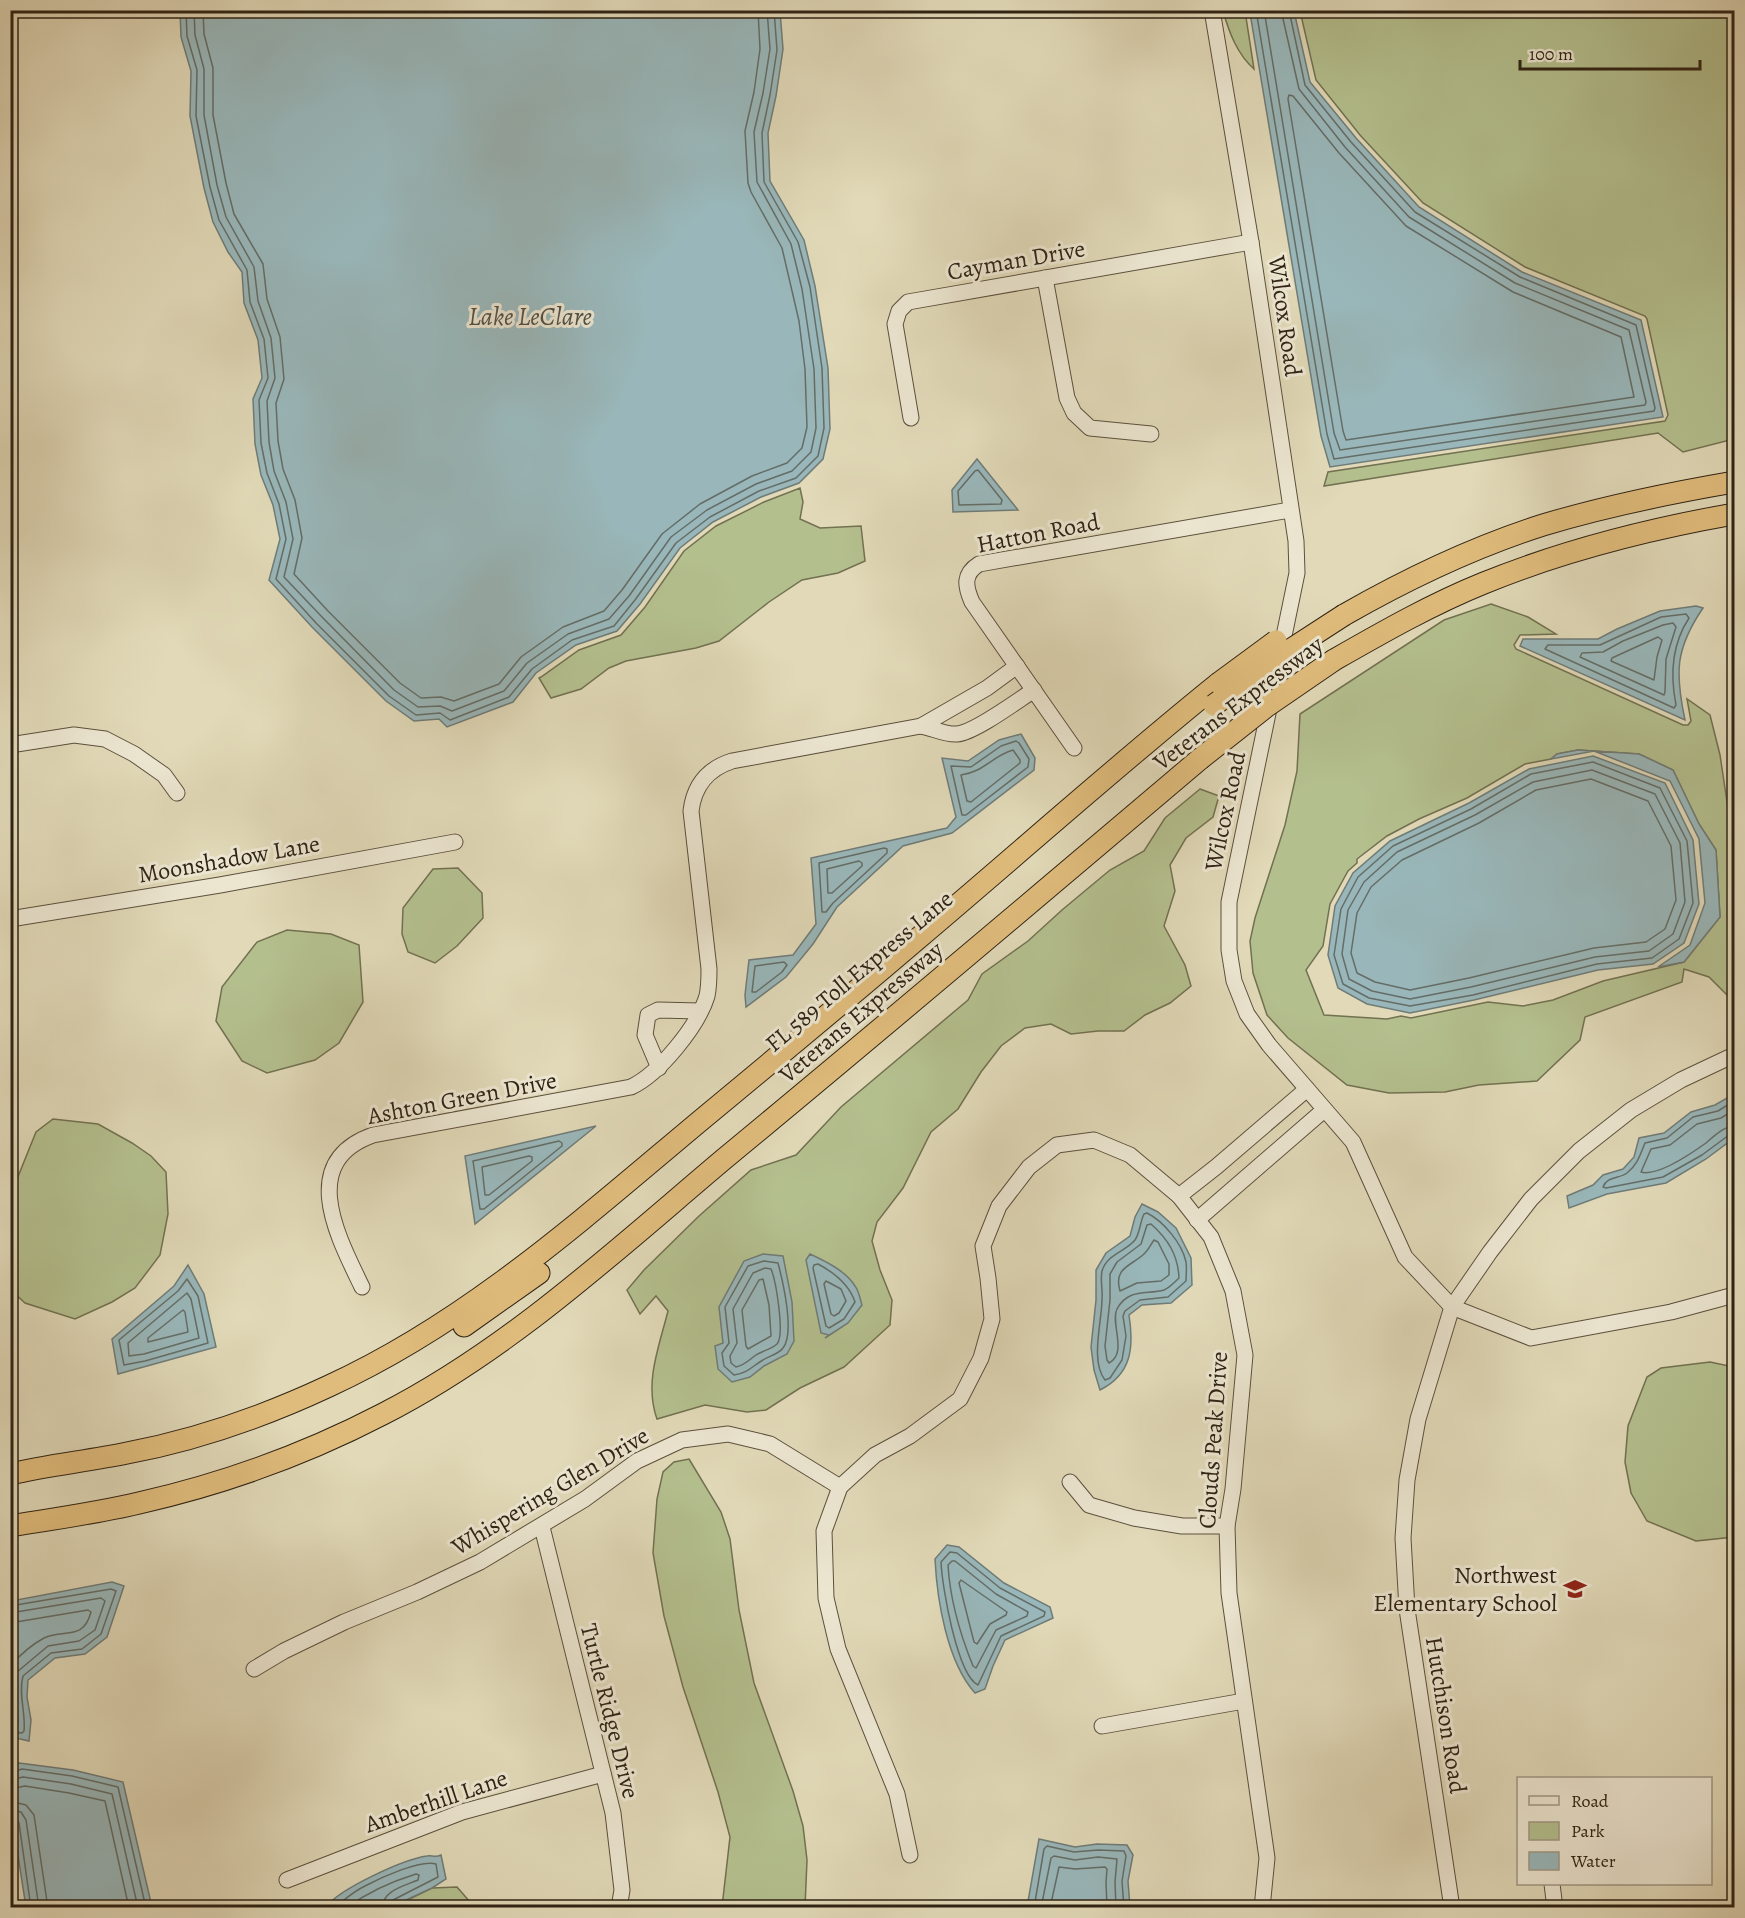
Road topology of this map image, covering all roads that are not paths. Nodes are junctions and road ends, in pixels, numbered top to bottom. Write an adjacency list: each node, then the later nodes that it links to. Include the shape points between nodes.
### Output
1 (1212, 10): 2 (street, Wilcox Road)
2 (1251, 242): 3 (street, Cayman Drive); 8 (street, Wilcox Road)
3 (1045, 278): 4 (street, Cayman Drive, via 908,302 899,311 895,324); 5 (street, via 1067,398 1074,413 1090,428)
4 (911, 418)
5 (1151, 434)
6 (1734, 469): 10 (highway, Veterans Expressway, via 1581,500 1488,530 1424,558)
7 (1734, 482): 10 (highway, FL 589 Toll Express Lane, via 1668,493 1542,526)
8 (1290, 510): 11 (street, Hatton Road, via 979,564 970,569 966,577 972,602); 24 (street, Wilcox Road, via 1297,573 1229,902 1229,950 1234,981 1247,1014)
9 (1734, 514): 37 (highway, Veterans Expressway, bridge, via 1622,537 1508,574 1428,608 1334,660 1200,759 571,1287 482,1355 384,1414 325,1442 232,1477 138,1504)
10 (1346, 606): 33 (highway, Veterans Expressway, bridge, via 1280,639 1219,683 584,1218 519,1270 406,1347 291,1404 224,1428 129,1453); 35 (highway, FL 589 Toll Express Lane, bridge, via 1214,705 534,1277 465,1325 357,1389 254,1432 143,1464)
11 (1017, 666): 12 (street, Hatton Road); 13 (street, Ashton Green Drive)
12 (1034, 690): 14 (street, Ashton Green Drive); 17 (street, Hatton Road)
13 (972, 697): 14 (street); 15 (street, Ashton Green Drive)
14 (985, 721): 15 (street, Ashton Green Drive, via 958,734)
15 (921, 726): 21 (street, Ashton Green Drive, via 732,761 714,768 700,783 694,792 691,812 710,969)
16 (10, 745): 18 (street, via 74,735 105,739 164,775)
17 (1074, 748)
18 (177, 794)
19 (454, 842): 20 (street, Moonshadow Lane)
20 (10, 919)
21 (700, 1011): 23 (street, Ashton Green Drive); 23 (street, via 658,1010 648,1015 645,1035)
22 (1734, 1055): 32 (street, Hutchison Road, via 1641,1104 1579,1151 1531,1199)
23 (659, 1068): 30 (street, Ashton Green Drive, via 620,1091 373,1135 353,1145 333,1167 329,1196 338,1235)
24 (1306, 1089): 25 (street, Wilcox Road); 26 (street)
25 (1324, 1110): 27 (street); 32 (street, Wilcox Road, via 1353,1142 1405,1257)
26 (1216, 1167): 27 (street, via 1217,1179 1224,1186); 28 (street)
27 (1238, 1185): 29 (street)
28 (1179, 1197): 29 (street, Clouds Peak Drive); 36 (street, Clouds Peak Drive, via 1130,1155 1094,1140 1057,1145 1029,1167 999,1206 983,1246 992,1319 981,1359 960,1399 910,1436 875,1455)
29 (1197, 1220): 38 (street, Clouds Peak Drive, via 1211,1237 1233,1291 1245,1355)
30 (362, 1287)
31 (1734, 1295): 32 (street, via 1671,1312 1531,1338)
32 (1452, 1307): 49 (street, Hutchison Road, via 1418,1419 1407,1480 1403,1538 1407,1609)
33 (10, 1474)
34 (1070, 1482): 38 (street, via 1089,1505 1134,1518 1182,1526)
35 (10, 1485)
36 (840, 1487): 39 (street, Whispering Glen Drive, via 770,1444 728,1434 682,1440 637,1461); 44 (street, Clouds Peak Drive, via 824,1531 826,1598 838,1649 897,1794)
37 (10, 1526)
38 (1227, 1526): 41 (street, Clouds Peak Drive, via 1229,1593)
39 (542, 1527): 40 (street, Whispering Glen Drive, via 480,1562 324,1631); 43 (street, Turtle Ridge Drive)
40 (254, 1669)
41 (1244, 1701): 42 (street); 48 (street, Clouds Peak Drive, via 1267,1858)
42 (1102, 1726)
43 (603, 1774): 45 (street, Amberhill Lane, via 462,1812); 47 (street, Turtle Ridge Drive, via 613,1813 622,1890)
44 (910, 1855)
45 (287, 1880)
46 (1552, 1885): 50 (street)
47 (619, 1908)
48 (1262, 1908)
49 (1452, 1908)
50 (1556, 1908)

